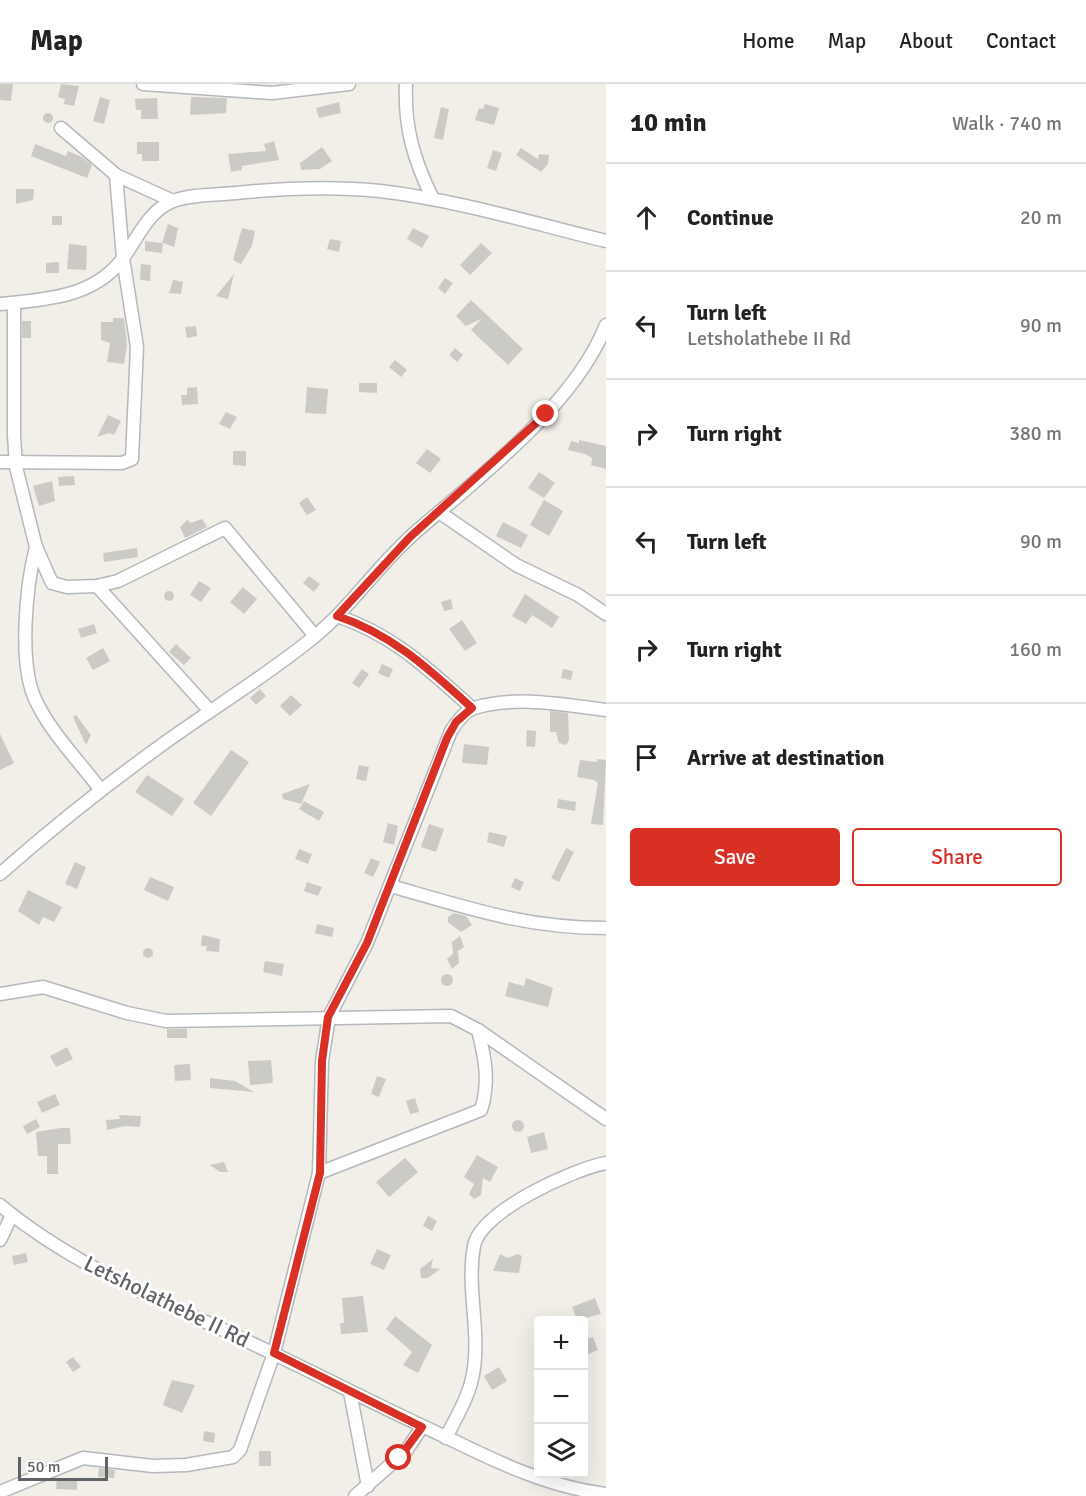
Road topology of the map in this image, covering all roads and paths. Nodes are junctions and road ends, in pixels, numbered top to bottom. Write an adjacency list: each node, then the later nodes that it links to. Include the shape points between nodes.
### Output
1 (143, 84): 2 (street, via 262,93)
2 (349, 84)
3 (406, 84): 6 (street, via 406,129)
4 (61, 128): 5 (street)
5 (116, 175): 7 (street); 9 (street)
6 (433, 199): 7 (street, via 315,187); 8 (street)
7 (173, 201): 9 (street, via 140,229)
8 (606, 242)
9 (123, 258): 10 (street, via 102,279 80,291); 14 (street, via 137,347 132,459 122,463)
10 (14, 303): 11 (street); 14 (street)
11 (0, 304)
12 (606, 325): 15 (street, via 582,371 546,414)
13 (0, 462): 14 (street)
14 (16, 463): 16 (street)
15 (439, 512): 18 (street, via 516,565); 19 (street, via 396,551)
16 (36, 548): 17 (street, via 52,584); 24 (street, via 26,612 31,690 41,711)
17 (97, 586): 20 (street, via 138,573 225,528); 23 (street)
18 (606, 614)
19 (337, 616): 20 (street); 21 (street, via 379,632 400,646)
20 (315, 636): 23 (street)
21 (472, 708): 22 (street, via 550,703); 26 (street, via 456,722 447,738)
22 (606, 710)
23 (210, 711): 24 (street)
24 (100, 789): 25 (street)
25 (0, 874)
26 (391, 886): 27 (street, via 505,919); 29 (street, via 367,943)
27 (606, 928)
28 (0, 994): 29 (street, via 43,987 166,1021)
29 (328, 1017): 30 (street, via 451,1016); 33 (street, via 322,1061)
30 (478, 1030): 31 (street); 33 (street, via 487,1082 481,1110)
31 (606, 1119)
32 (606, 1162): 40 (street, via 540,1187 481,1229 474,1245 473,1374)
33 (320, 1173): 37 (street)
34 (0, 1205): 35 (street, Letsholathebe II Rd)
35 (12, 1215): 36 (street); 37 (street, Letsholathebe II Rd, via 102,1270)
36 (0, 1240)
37 (274, 1353): 38 (street, Letsholathebe II Rd); 42 (street, via 253,1420 233,1457 186,1466 153,1467 83,1458)
38 (350, 1392): 39 (street, Letsholathebe II Rd); 41 (street)
39 (422, 1427): 40 (street, Letsholathebe II Rd); 41 (street, via 406,1451)
40 (446, 1438): 43 (street, Letsholathebe II Rd, via 534,1477)
41 (368, 1486): 44 (street)
42 (0, 1492)
43 (606, 1494)
44 (355, 1496)

